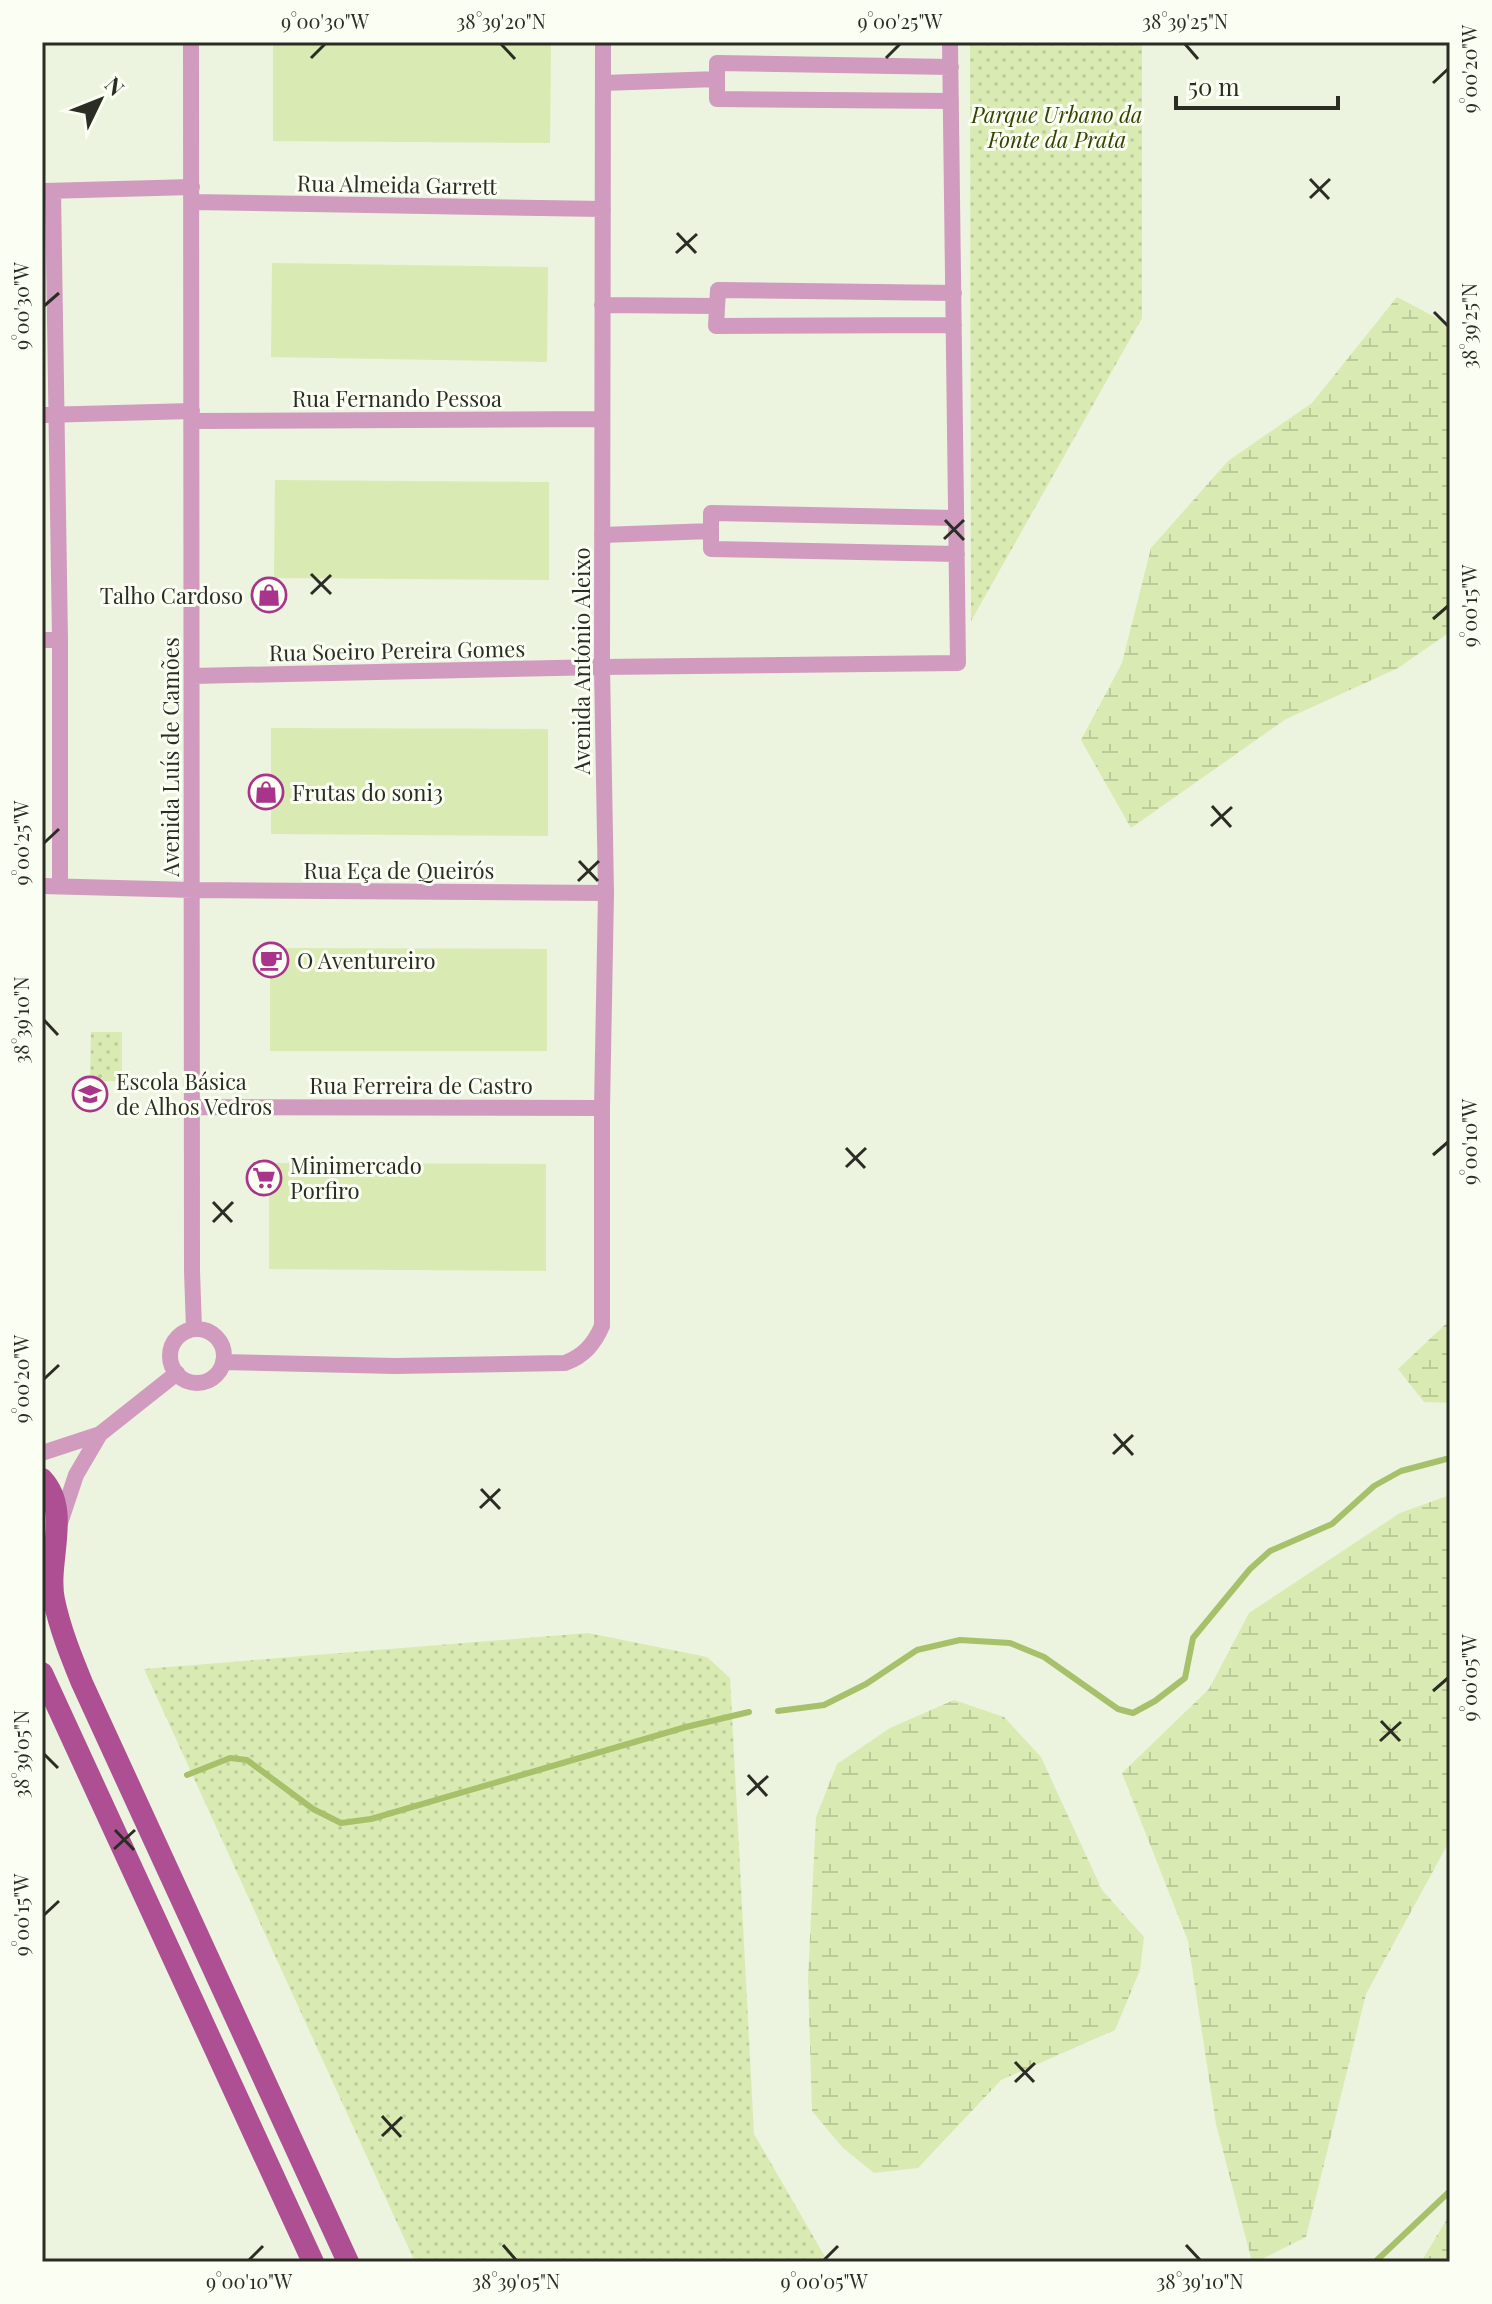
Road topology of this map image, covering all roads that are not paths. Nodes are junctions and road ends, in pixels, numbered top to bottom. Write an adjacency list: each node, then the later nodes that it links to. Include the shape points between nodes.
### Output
1 (191, 42): 9 (street, Avenida Luís de Camões)
2 (603, 42): 6 (street, Avenida António Aleixo)
3 (950, 42): 4 (street)
4 (951, 67): 5 (street, via 717,63); 7 (street)
5 (717, 79): 6 (street); 7 (street, via 717,99)
6 (603, 83): 10 (street, Avenida António Aleixo)
7 (951, 101): 11 (street)
8 (48, 191): 9 (street, Rua Almeida Garrett); 15 (street)
9 (192, 195): 10 (street, Rua Almeida Garrett); 16 (street, Avenida Luís de Camões)
10 (603, 209): 12 (street, Avenida António Aleixo)
11 (954, 293): 13 (street, via 718,290); 14 (street)
12 (602, 305): 13 (street); 17 (street, Avenida António Aleixo)
13 (717, 306): 14 (street, via 716,326)
14 (954, 325): 18 (street)
15 (49, 415): 16 (street, Rua Fernando Pessoa); 23 (street)
16 (192, 416): 17 (street, Rua Fernando Pessoa); 25 (street, Avenida Luís de Camões)
17 (602, 419): 20 (street, Avenida António Aleixo)
18 (956, 518): 19 (street, via 711,513); 21 (street)
19 (711, 531): 20 (street); 21 (street, via 711,549)
20 (602, 535): 24 (street, Avenida António Aleixo)
21 (957, 554): 24 (street, Rua Soeiro Pereira Gomes, via 958,663)
22 (42, 640): 23 (street)
23 (60, 640): 27 (street)
24 (602, 667): 25 (street, Rua Soeiro Pereira Gomes); 29 (street, Avenida António Aleixo)
25 (193, 676): 28 (street, Avenida Luís de Camões)
26 (42, 886): 27 (street, Rua Eça de Queirós)
27 (60, 886): 28 (street, Rua Eça de Queirós)
28 (193, 890): 29 (street, Rua Eça de Queirós); 30 (street, Avenida Luís de Camões)
29 (606, 893): 31 (street, Avenida António Aleixo)
30 (193, 1107): 31 (street, Rua Ferreira de Castro); 32 (street, Avenida Luís de Camões)
31 (602, 1108): 33 (street, Avenida António Aleixo, via 604,1313 597,1337 577,1358 565,1363 381,1366)
32 (194, 1329): 33 (street, via 217,1338); 34 (street, via 179,1336 171,1349)
33 (223, 1362): 34 (street, via 207,1381 191,1382)
34 (177, 1373): 35 (street)
35 (100, 1434): 36 (street); 38 (street, via 76,1475)
36 (42, 1453)
37 (42, 1479): 38 (main road, via 56,1506)
38 (56, 1537): 39 (main road); 42 (main road, via 54,1599 66,1644)
39 (42, 1565)
40 (42, 1673): 41 (main road)
41 (313, 2262)
42 (348, 2262)

